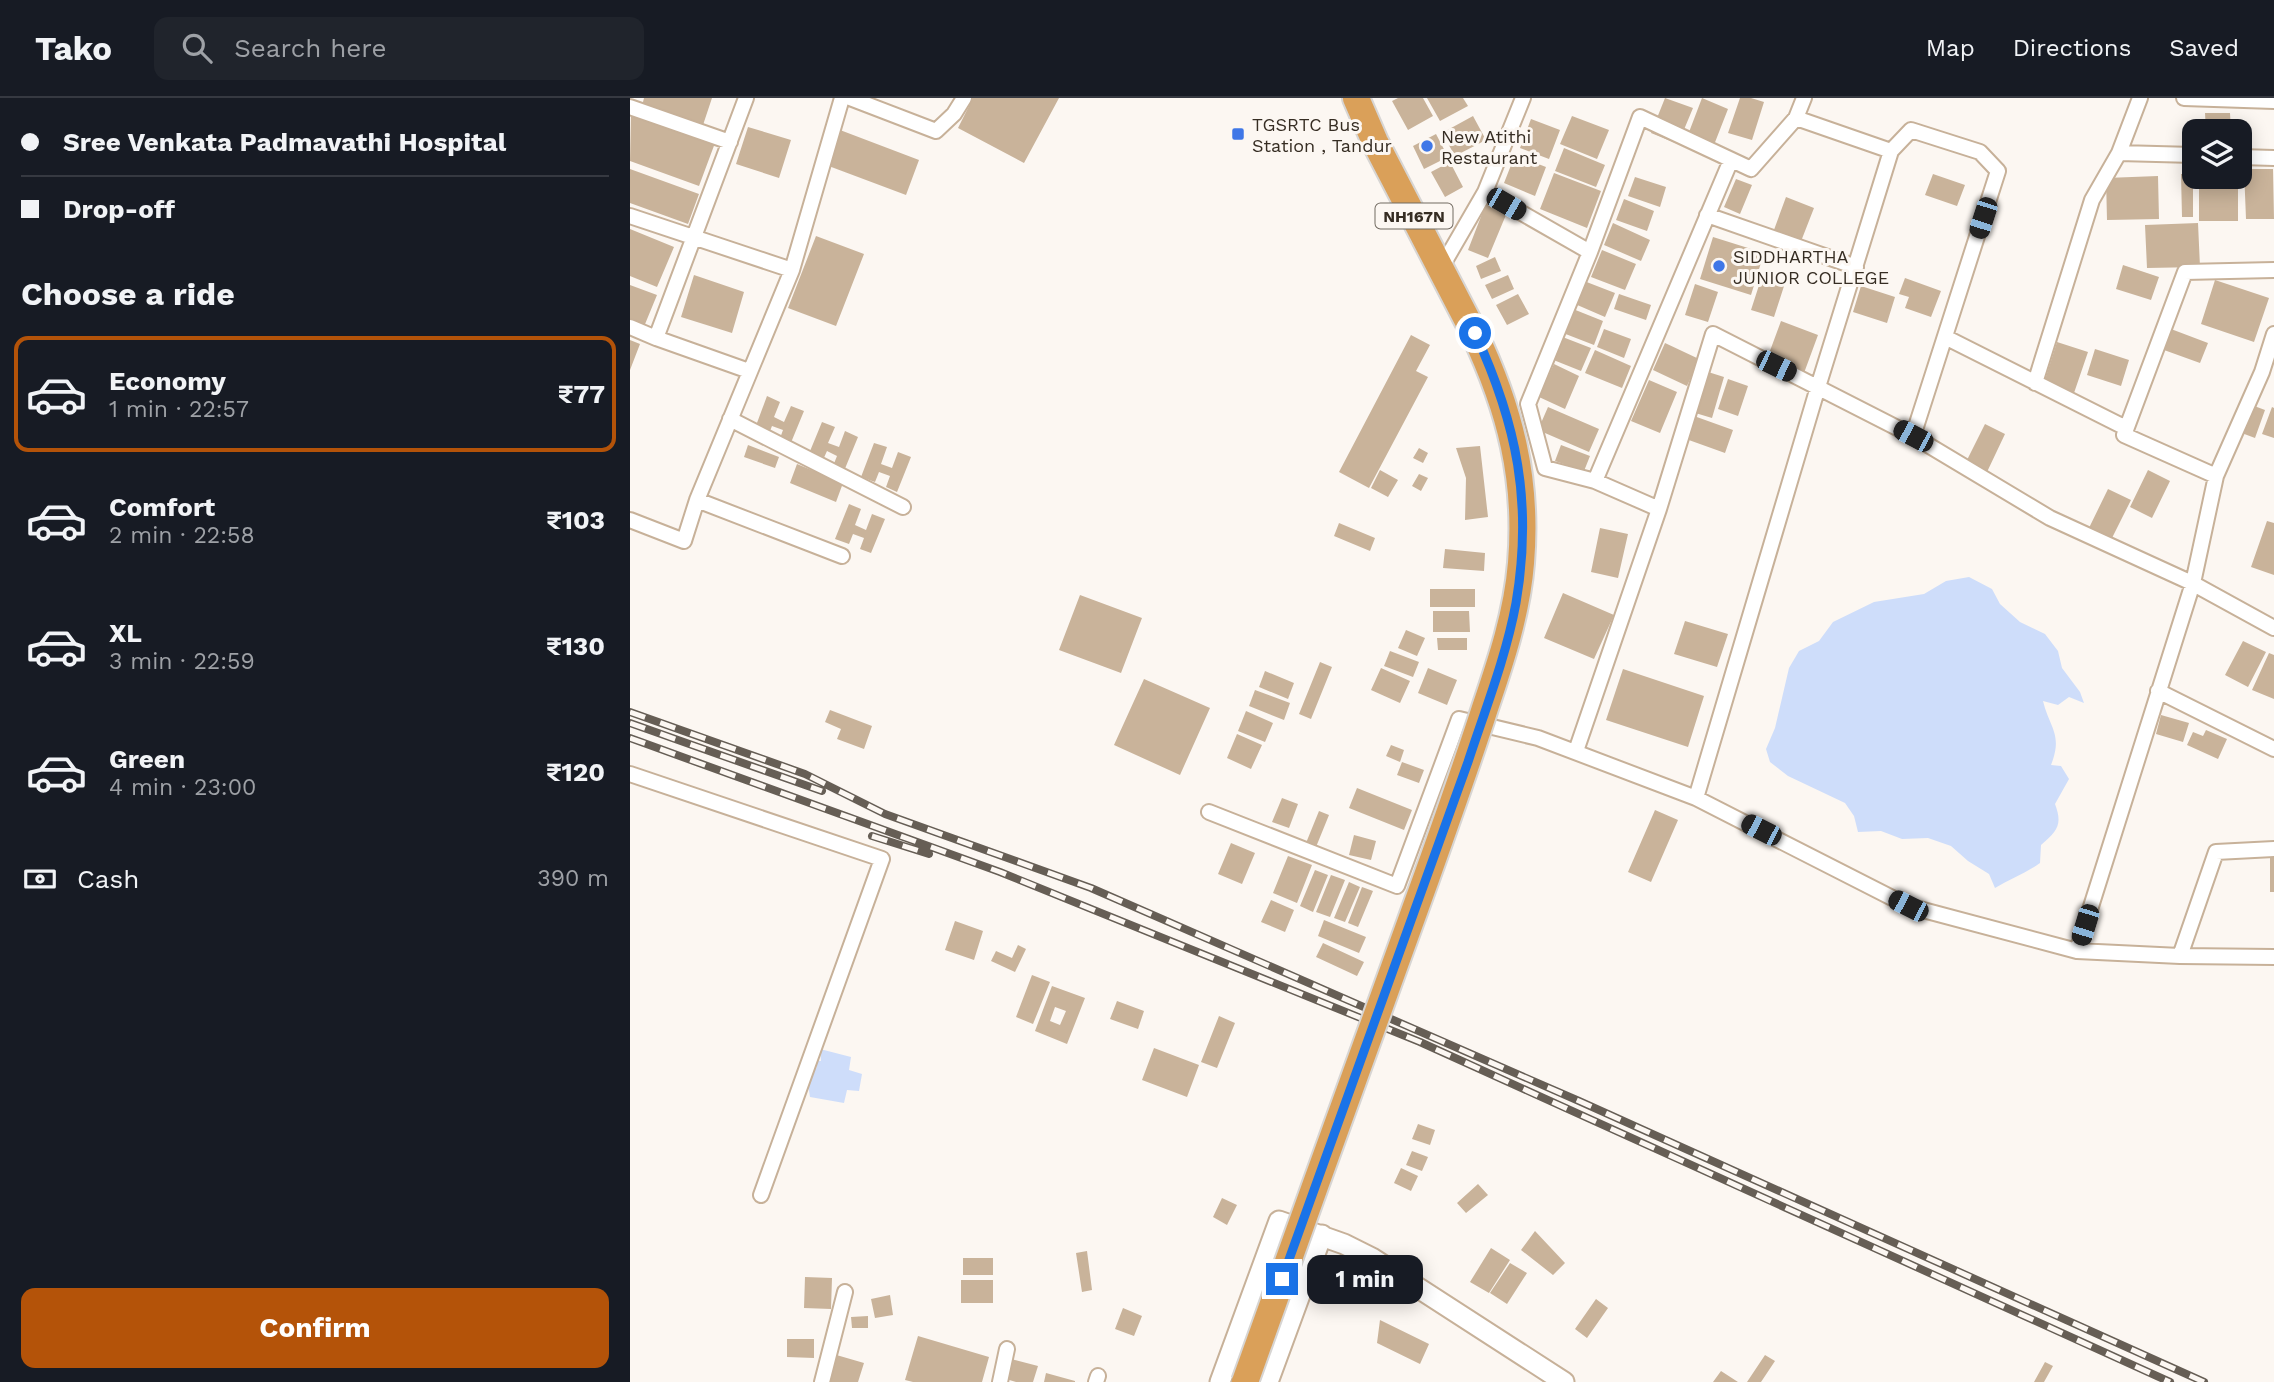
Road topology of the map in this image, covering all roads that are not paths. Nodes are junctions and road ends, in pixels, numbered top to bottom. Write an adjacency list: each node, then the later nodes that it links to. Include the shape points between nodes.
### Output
1 (633, 98): 12 (street)
2 (746, 98): 14 (street)
3 (842, 98): 28 (street)
4 (850, 98): 5 (street, via 936,131)
5 (964, 98)
6 (1356, 98): 27 (highway, NH167N)
7 (1523, 98): 21 (street)
8 (1804, 98): 13 (street)
9 (2140, 98): 16 (street)
10 (2184, 98): 11 (street)
11 (2274, 101)
12 (630, 106): 14 (street)
13 (1796, 118): 15 (street); 20 (street, via 1751,169)
14 (730, 142): 24 (street)
15 (1891, 151): 26 (street); 32 (street, via 1911,130 1980,152 1998,171)
16 (2119, 153): 17 (street); 36 (street, via 2092,200)
17 (2182, 155)
18 (2252, 157): 19 (street)
19 (2274, 158)
20 (1731, 160): 22 (street); 25 (street, via 1640,117)
21 (1485, 192): 25 (street); 27 (street)
22 (1707, 215): 26 (street); 42 (street)
23 (630, 216): 24 (street)
24 (693, 238): 28 (street); 33 (street)
25 (1590, 252): 42 (street, via 1528,404 1545,468)
26 (1856, 267): 37 (street)
27 (1441, 268): 67 (highway, NH167N, bridge, via 1475,333 1513,434 1523,520 1515,605 1468,762)
28 (792, 270): 34 (street)
29 (2274, 270): 39 (street, via 2185,272)
30 (630, 327): 33 (street)
31 (2274, 334): 35 (street)
32 (1945, 337): 36 (street); 40 (street)
33 (656, 338): 34 (street)
34 (749, 371): 38 (street)
35 (2268, 373): 41 (street)
36 (2035, 383): 39 (street)
37 (1818, 387): 40 (street); 45 (street, via 1713,334); 54 (street)
38 (730, 419): 43 (street); 44 (street)
39 (2126, 429): 41 (street, via 2124,435)
40 (1913, 436): 48 (street, via 2050,518)
41 (2216, 477): 48 (street)
42 (1595, 481): 45 (street)
43 (697, 500): 46 (street, via 684,541); 47 (street)
44 (903, 507)
45 (1658, 509): 52 (street)
46 (630, 520)
47 (842, 556)
48 (2192, 583): 49 (street); 50 (street)
49 (2274, 628)
50 (2158, 691): 51 (street); 57 (street)
51 (2274, 749)
52 (1576, 751): 54 (street); 55 (street, via 1459,719 1397,886)
53 (630, 774): 60 (street, via 882,859)
54 (1696, 798): 57 (street, via 1908,906)
55 (1209, 812)
56 (2274, 849): 58 (street, via 2216,852)
57 (2077, 951): 58 (street)
58 (2180, 956): 59 (street)
59 (2274, 957)
60 (761, 1195)
61 (1321, 1235): 66 (main road, via 1279,1221); 68 (main road); 69 (main road, via 1372,1258)
62 (845, 1292): 64 (street)
63 (1007, 1349): 65 (street)
64 (822, 1382)
65 (1000, 1382)
66 (1220, 1382)
67 (1245, 1382)
68 (1268, 1382)
69 (1564, 1382)

